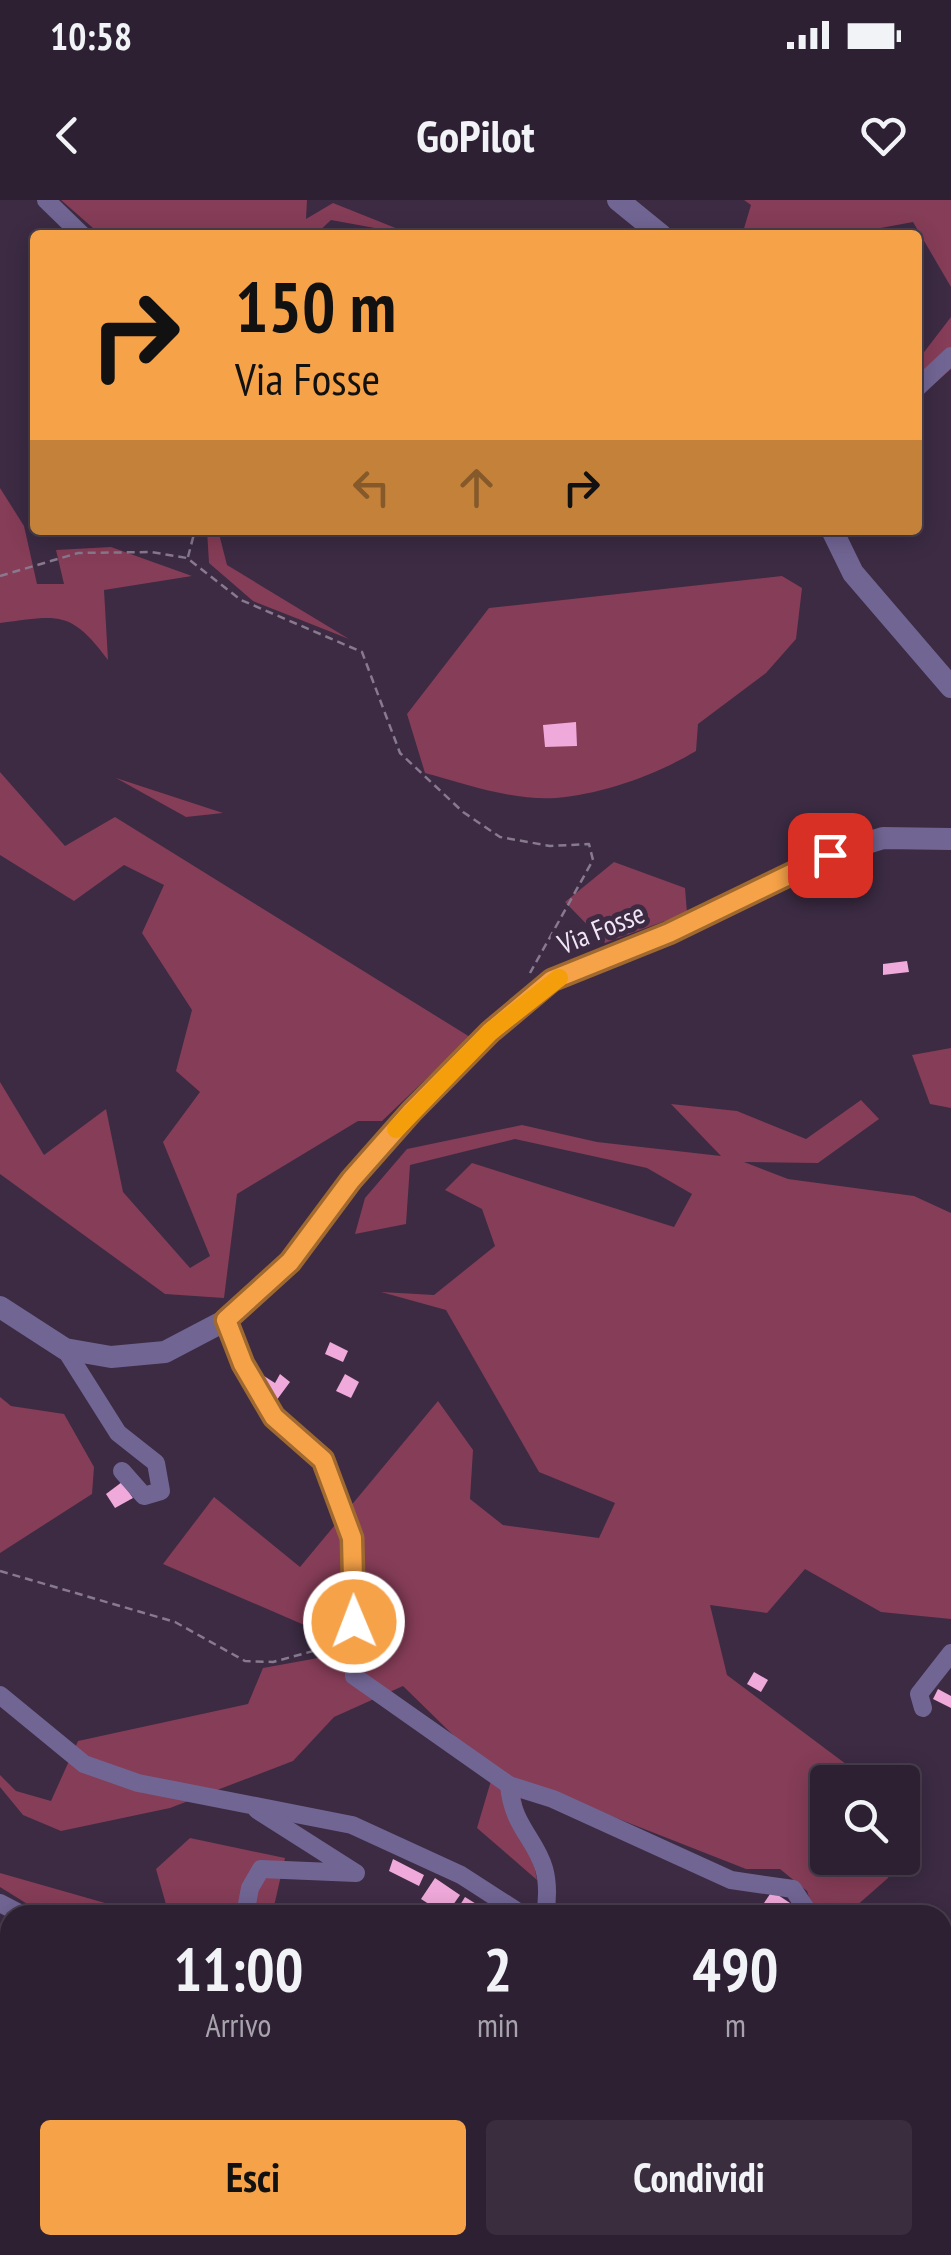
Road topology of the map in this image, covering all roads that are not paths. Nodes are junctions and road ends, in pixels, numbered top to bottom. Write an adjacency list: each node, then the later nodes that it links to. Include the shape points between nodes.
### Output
1 (46, 200): 3 (street)
2 (618, 200): 4 (street)
3 (77, 230)
4 (655, 230)
5 (951, 356): 6 (street)
6 (922, 382)
7 (834, 535): 8 (street, via 852,573)
8 (951, 687)
9 (951, 839): 11 (street, Via Fosse, via 883,838 830,855 669,933 552,980 412,1111 290,1262)
10 (0, 1307): 12 (street, Via Fosse)
11 (226, 1320): 12 (street, Via Fosse, via 165,1352 111,1356); 17 (street, via 274,1417 323,1460 352,1538 354,1676)
12 (65, 1349): 13 (street, via 118,1433 156,1463 161,1491 144,1496)
13 (122, 1471)
14 (951, 1653): 16 (street, via 924,1682)
15 (0, 1695): 18 (street, via 84,1764 138,1783)
16 (922, 1708)
17 (509, 1784): 21 (street, via 511,1813 539,1848 550,1887); 22 (street, via 730,1880 792,1890)
18 (244, 1802): 19 (street, via 356,1874 261,1869); 20 (street, via 352,1825)
19 (247, 1905)
20 (507, 1905)
21 (547, 1905)
22 (803, 1905)

